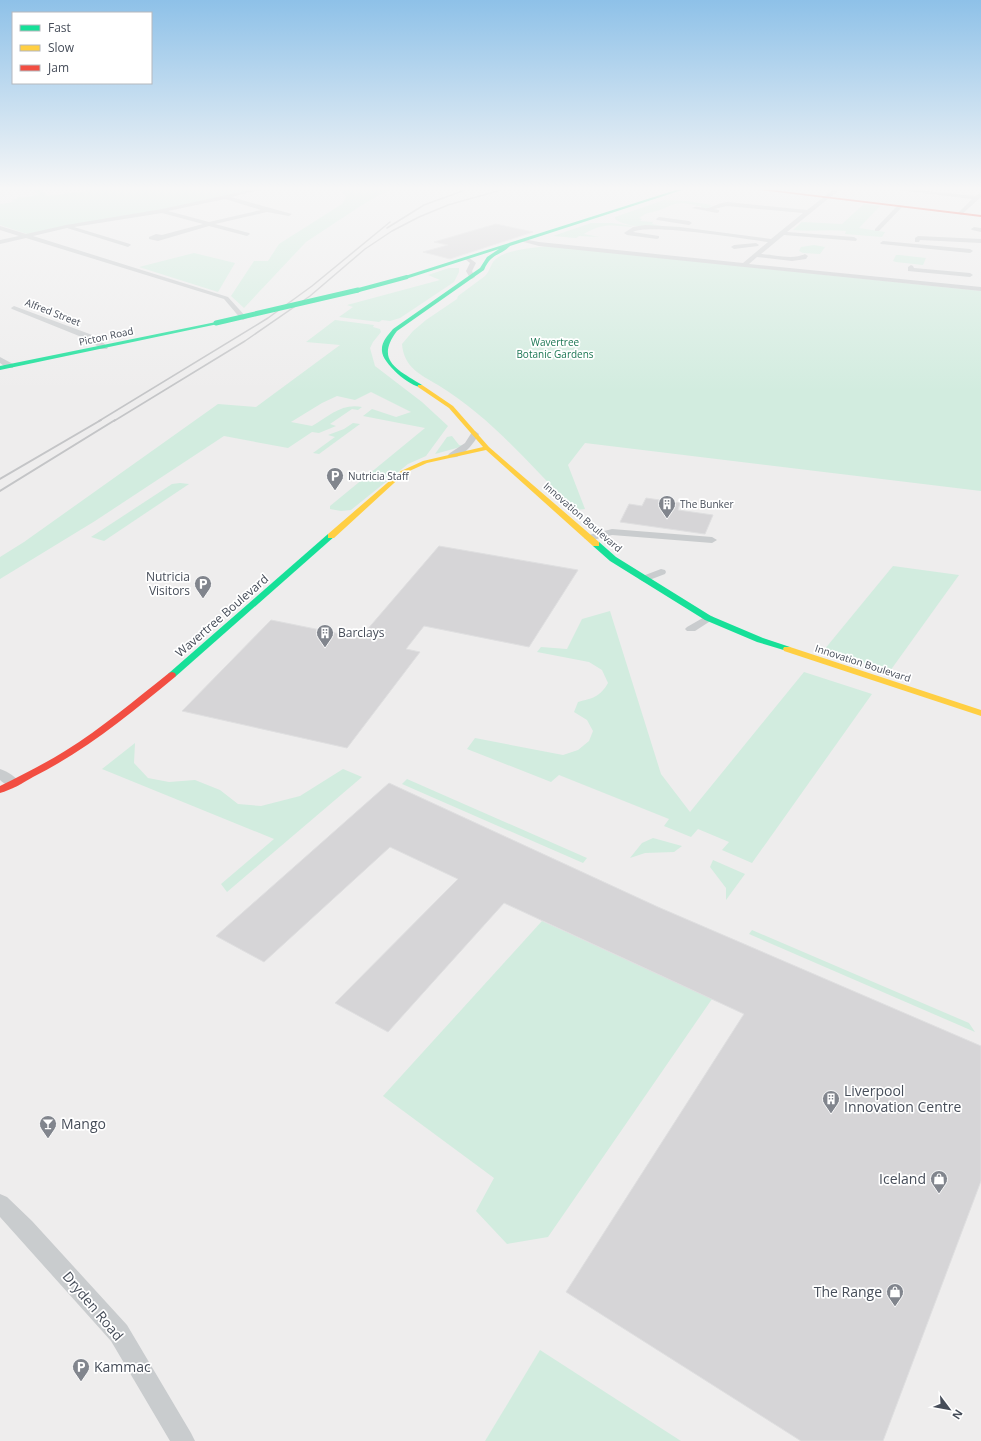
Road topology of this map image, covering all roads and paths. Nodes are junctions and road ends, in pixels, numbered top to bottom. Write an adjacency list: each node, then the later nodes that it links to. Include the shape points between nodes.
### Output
1 (95, 257): 19 (street, via 226,298)
2 (473, 257): 9 (street, Picton Road)
3 (489, 257): 10 (street, Innovation Boulevard)
4 (675, 257): 12 (street)
5 (753, 257): 12 (street)
6 (776, 257): 7 (street)
7 (804, 257)
8 (970, 257): 14 (street)
9 (468, 259): 10 (street); 11 (street, Picton Road); 15 (street, via 473,263)
10 (484, 261): 15 (street, Innovation Boulevard, via 482,269)
11 (453, 264): 15 (street); 19 (street, Picton Road, bridge, via 335,297)
12 (745, 264): 16 (street)
13 (911, 267): 14 (street, via 910,270)
14 (971, 268): 16 (street)
15 (472, 272): 24 (street, Innovation Boulevard, via 395,330 385,344 384,356 391,366 450,407)
16 (966, 287): 17 (street)
17 (981, 289)
18 (14, 308): 20 (street, Alfred Street, via 92,338)
19 (240, 314): 20 (street, Picton Road, bridge, via 216,324)
20 (104, 347): 22 (street, Picton Road)
21 (0, 359): 22 (street)
22 (10, 366): 23 (street, Picton Road)
23 (0, 368)
24 (475, 434): 25 (street, Innovation Boulevard); 26 (street, Wavertree Boulevard, via 468,445)
25 (487, 448): 26 (street, Wavertree Boulevard); 27 (street, Innovation Boulevard)
26 (453, 455): 35 (street, Wavertree Boulevard, via 425,462 403,472 203,649 130,709 54,762)
27 (589, 538): 28 (street, via 612,532); 30 (street, Innovation Boulevard, via 613,559)
28 (712, 540)
29 (661, 572): 30 (street)
30 (644, 579): 31 (street, Innovation Boulevard)
31 (708, 618): 32 (street); 33 (street, Innovation Boulevard, via 760,640)
32 (691, 629)
33 (981, 713)
34 (0, 773): 35 (street)
35 (13, 783): 36 (street, Wavertree Boulevard)
36 (0, 790)
37 (0, 1203): 38 (street, Dryden Road, via 119,1333)
38 (183, 1441)

